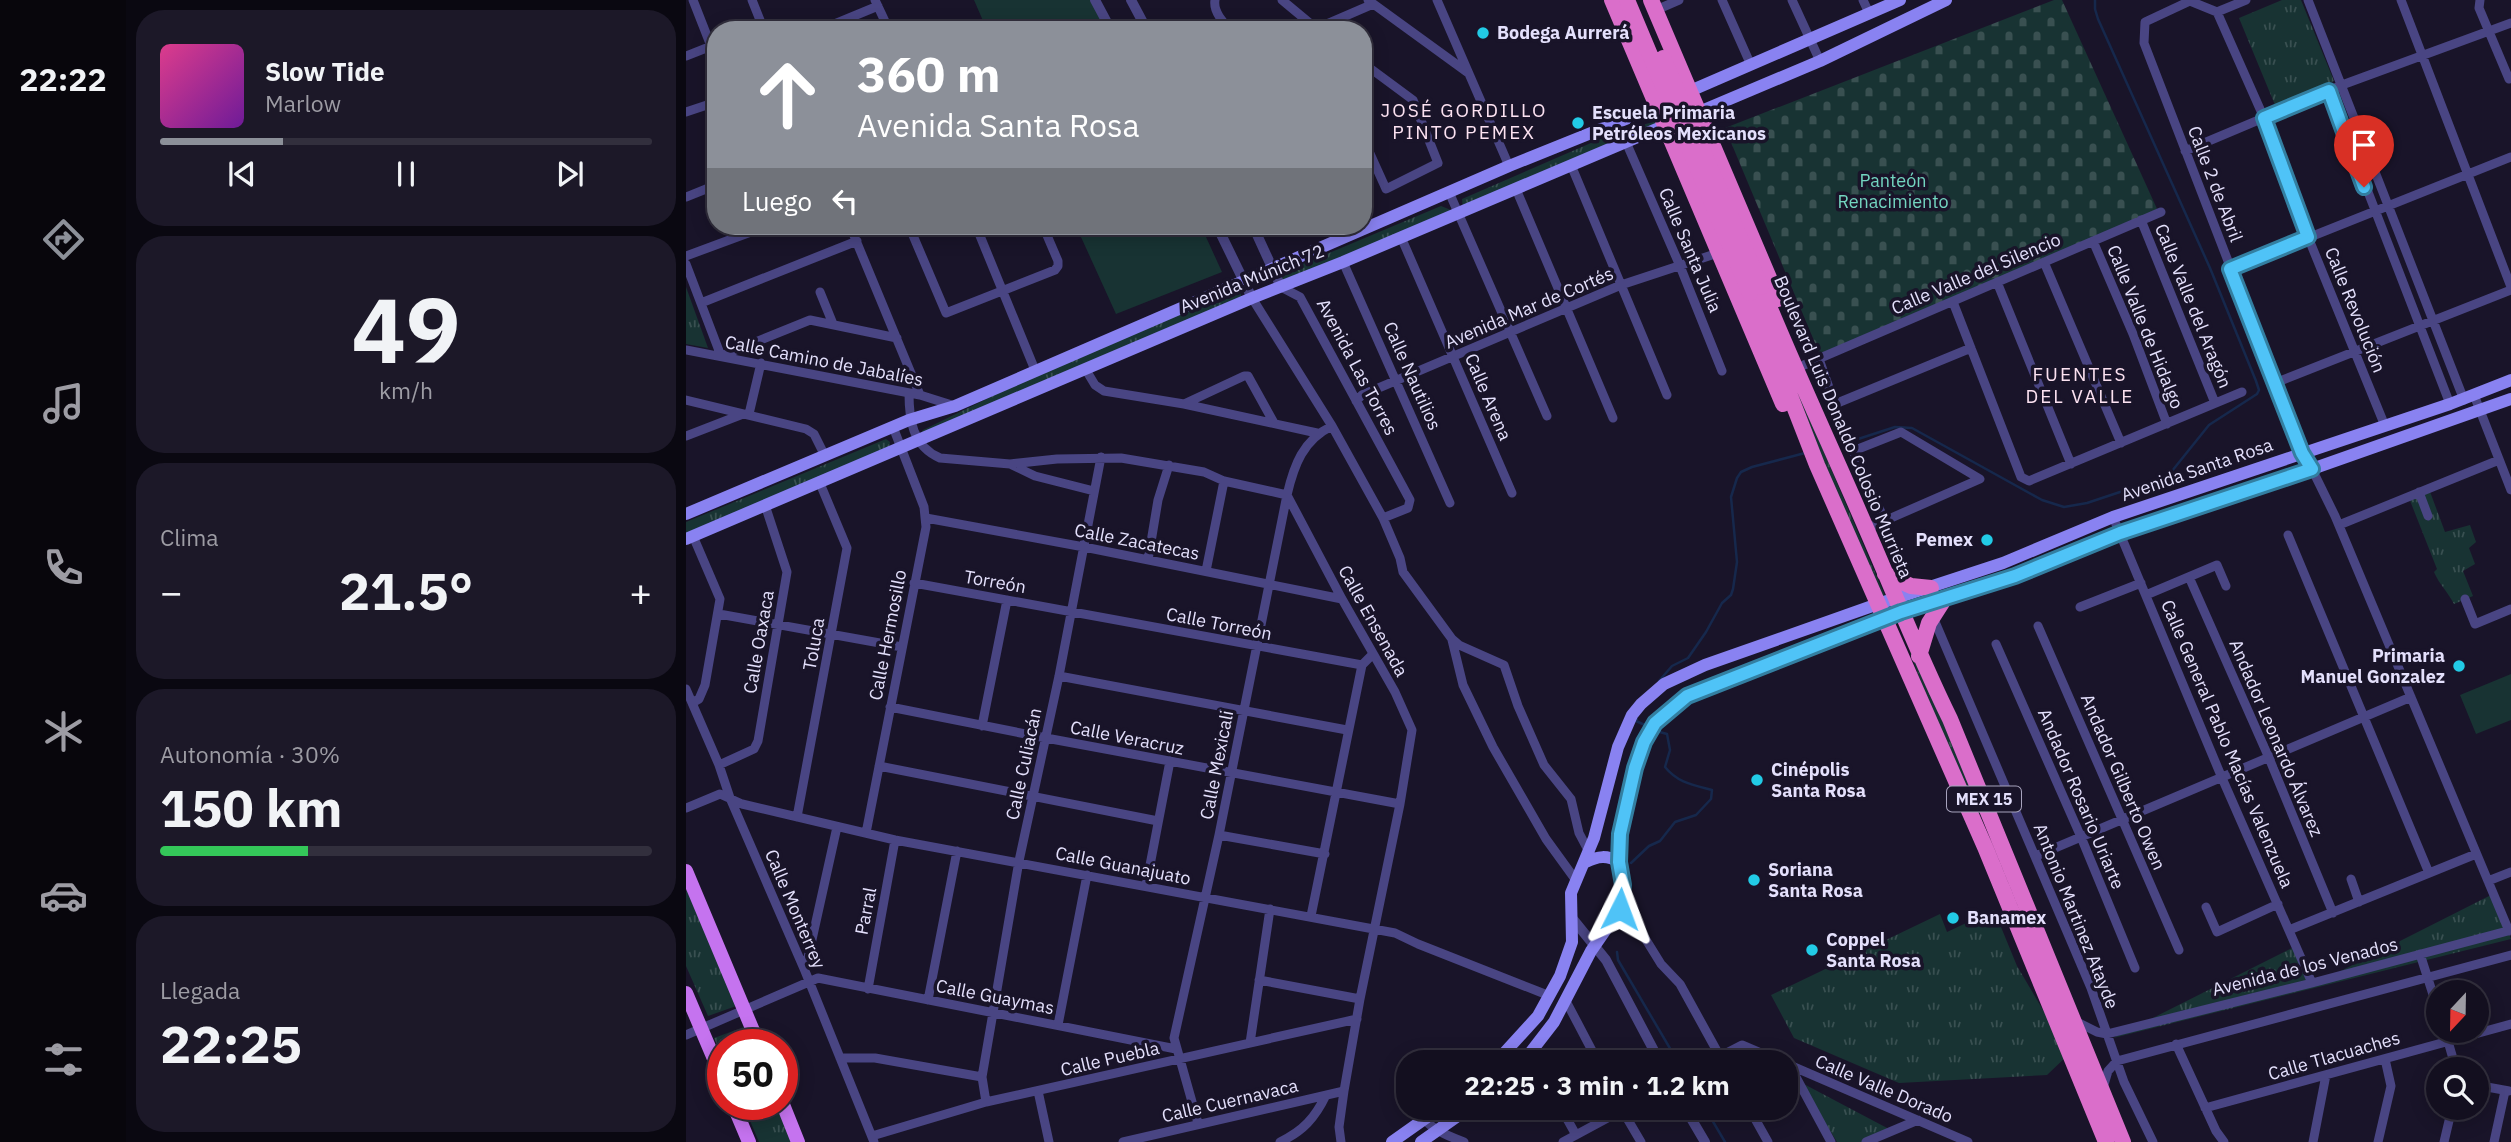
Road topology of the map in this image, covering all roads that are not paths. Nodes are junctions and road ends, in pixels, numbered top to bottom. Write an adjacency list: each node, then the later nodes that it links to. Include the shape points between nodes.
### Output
1 (693, 0): 36 (street)
2 (752, 0): 26 (street)
3 (1095, 0): 29 (street)
4 (1131, 0): 30 (street)
5 (1215, 0): 31 (street)
6 (1282, 0): 32 (street)
7 (1437, 0): 46 (street)
8 (1612, 0): 45 (highway)
9 (1627, 0): 101 (highway, Boulevard Luis Donaldo Colosio Murrieta / MEX 15, bridge)
10 (1638, 0): 101 (highway, Boulevard Luis Donaldo Colosio Murrieta / MEX 15, bridge)
11 (1679, 0): 23 (street)
12 (1722, 0): 43 (street)
13 (1792, 0): 37 (street)
14 (1863, 0): 25 (street)
15 (1900, 0): 25 (main road, Avenida Múnich 72)
16 (1946, 0): 42 (main road, Avenida Múnich 72)
17 (2246, 0): 24 (street)
18 (2308, 0): 48 (street)
19 (2401, 0): 40 (street)
20 (2480, 0): 35 (street)
21 (1371, 1): 33 (street); 46 (street)
22 (877, 3): 27 (street); 28 (street)
23 (1653, 5): 41 (highway)
24 (2217, 12): 55 (street, Calle Revolución); 58 (street, Calle 2 de Abril, via 2190,1 2146,22 2144,43)
25 (1869, 13): 37 (main road, Avenida Múnich 72)
26 (758, 21)
27 (839, 21)
28 (885, 21)
29 (1106, 21)
30 (1142, 21)
31 (1222, 21)
32 (1307, 21)
33 (1332, 21)
34 (2511, 23): 35 (street)
35 (2489, 31): 40 (street); 47 (street)
36 (707, 32)
37 (1809, 38): 42 (street); 43 (main road, Avenida Múnich 72)
38 (707, 47): 39 (street)
39 (686, 56)
40 (2422, 56): 48 (street); 65 (street)
41 (1675, 60): 45 (highway, via 1663,79 1654,79); 49 (highway)
42 (1820, 61): 54 (main road, Avenida Múnich 72)
43 (1750, 63): 49 (main road, Avenida Múnich 72)
44 (1372, 70): 60 (street, via 1416,105 1438,163 1389,189)
45 (1642, 70): 52 (highway)
46 (1468, 73): 63 (street)
47 (2509, 79)
48 (2342, 85): 50 (street); 70 (street)
49 (1689, 91): 52 (highway, Avenida Múnich 72); 54 (highway)
50 (2329, 91): 55 (street); 71 (street)
51 (707, 105): 53 (street)
52 (1658, 106): 56 (highway); 63 (main road, Avenida Múnich 72)
53 (686, 112)
54 (1699, 112): 56 (highway, Avenida Múnich 72); 61 (highway)
55 (2264, 118): 58 (street); 85 (street, Calle Revolución)
56 (1667, 125): 57 (main road, Avenida Múnich 72); 64 (highway)
57 (1626, 142): 62 (main road, Avenida Múnich 72); 93 (street, Calle Santa Julia)
58 (2185, 151): 95 (street, Calle 2 de Abril)
59 (2511, 157): 65 (street)
60 (1372, 159)
61 (1719, 159): 64 (highway, via 1697,151 1688,157); 118 (highway)
62 (1572, 165): 67 (main road, Avenida Múnich 72); 98 (street)
63 (1509, 166): 68 (main road, Avenida Múnich 72)
64 (1685, 168): 88 (highway)
65 (2467, 175): 70 (street); 100 (street)
66 (707, 189): 69 (street)
67 (1516, 189): 72 (main road, Avenida Múnich 72); 107 (street)
68 (1449, 192): 72 (street); 75 (main road, Avenida Múnich 72)
69 (686, 197)
70 (2387, 206): 71 (street); 108 (street)
71 (2373, 211): 85 (street); 110 (street)
72 (1459, 212): 84 (main road, Avenida Múnich 72); 111 (street)
73 (2161, 212): 74 (street, Calle Valle del Silencio)
74 (2141, 220): 86 (street, Calle Valle del Silencio); 134 (street, Calle Valle del Aragón)
75 (1372, 225)
76 (743, 235): 89 (street)
77 (854, 235): 87 (street)
78 (913, 235): 102 (street, via 946,313)
79 (980, 235): 102 (street)
80 (1046, 235): 102 (street, via 1058,266 1055,270)
81 (1222, 235): 96 (street)
82 (1258, 235): 94 (street, Avenida Las Torres)
83 (1349, 235): 94 (main road, Avenida Múnich 72)
84 (1401, 237): 90 (main road, Avenida Múnich 72); 117 (street, Calle Arena)
85 (2308, 237): 95 (street); 115 (street, Calle Revolución)
86 (2093, 241): 91 (street, Calle Valle del Silencio); 145 (street, Calle Valle de Hidalgo)
87 (857, 242): 106 (street); 112 (street)
88 (1718, 253): 93 (street, Avenida Mar de Cortés); 152 (highway, via 1793,426)
89 (686, 256)
90 (1343, 262): 99 (main road, Avenida Múnich 72); 124 (street, Calle Nautilios)
91 (2044, 262): 97 (street, Calle Valle del Silencio); 153 (street)
92 (686, 264): 106 (street)
93 (1680, 266): 98 (street, Avenida Mar de Cortés); 122 (street, Calle Santa Julia)
94 (1274, 267): 96 (main road, Avenida Múnich 72); 99 (street, Avenida Las Torres)
95 (2230, 269): 125 (street, Calle 2 de Abril)
96 (1245, 279): 104 (street); 120 (main road, Avenida Múnich 72)
97 (1997, 282): 105 (street, Calle Valle del Silencio); 161 (street)
98 (1621, 285): 107 (street, Avenida Mar de Cortés); 129 (street)
99 (1281, 287): 104 (main road, Avenida Múnich 72); 133 (street, Avenida Las Torres, via 1300,297)
100 (2511, 289): 108 (street)
101 (1756, 290): 152 (highway, Boulevard Luis Donaldo Colosio Murrieta / MEX 15)
102 (1003, 291): 120 (street)
103 (820, 292): 109 (street)
104 (1252, 298): 121 (main road, Avenida Múnich 72); 146 (street)
105 (1953, 302): 113 (street); 118 (street, Calle Valle del Silencio)
106 (701, 303): 116 (street)
107 (1566, 307): 111 (street, Avenida Mar de Cortés); 142 (street)
108 (2434, 322): 110 (street); 130 (street)
109 (833, 324): 112 (street); 116 (street, via 810,320)
110 (2420, 327): 115 (street); 137 (street)
111 (1510, 331): 117 (street, Avenida Mar de Cortés); 141 (street)
112 (897, 338): 128 (street)
113 (1971, 348): 136 (street); 161 (street, via 2021,477 2029,481)
114 (686, 350): 116 (street, Calle Camino de Jabalíes)
115 (2356, 352): 125 (street); 147 (street, Calle Revolución)
116 (721, 356): 119 (street, Calle Camino de Jabalíes)
117 (1453, 356): 124 (street, Avenida Mar de Cortés); 169 (street, Calle Arena)
118 (1811, 362): 136 (street); 152 (highway, via 1826,421)
119 (761, 363): 127 (street, Calle Camino de Jabalíes); 140 (street)
120 (1035, 370): 138 (main road, Avenida Múnich 72)
121 (1086, 370): 135 (street, via 1098,389); 151 (main road, Avenida Múnich 72)
122 (1722, 371)
123 (2511, 380): 130 (main road, Avenida Santa Rosa)
124 (1398, 381): 133 (street, Avenida Mar de Cortés); 171 (street, Calle Nautilios)
125 (2275, 383): 156 (street, Calle 2 de Abril)
126 (2242, 392): 134 (street)
127 (909, 393): 128 (street, Calle Camino de Jabalíes); 143 (street)
128 (920, 395): 138 (street, Calle Camino de Jabalíes)
129 (1667, 395)
130 (2469, 398): 137 (main road, Avenida Santa Rosa); 139 (street)
131 (2511, 399): 139 (main road, Avenida Santa Rosa)
132 (686, 400): 140 (street)
133 (1356, 401): 175 (street, Avenida Las Torres, via 1410,500 1408,508)
134 (2215, 403): 145 (street)
135 (1184, 404): 144 (street); 144 (street, via 1248,376)
136 (1835, 404): 154 (street)
137 (2450, 404): 147 (main road, Avenida Santa Rosa)
138 (955, 406): 143 (main road, Avenida Múnich 72)
139 (2479, 411): 159 (street); 163 (main road, Avenida Santa Rosa)
140 (747, 414): 150 (street); 157 (street, via 811,431)
141 (1547, 416)
142 (1613, 418)
143 (909, 420): 148 (main road, Avenida Múnich 72); 151 (street)
144 (1273, 423): 149 (street)
145 (2167, 424): 153 (street)
146 (1332, 426): 149 (street); 175 (street)
147 (2385, 426): 156 (main road, Avenida Santa Rosa)
148 (892, 427): 155 (street, Calle Hermosillo); 157 (main road, Avenida Múnich 72)
149 (1317, 433): 170 (street, Calle Mexicali, via 1294,467)
150 (686, 436)
151 (917, 440): 155 (main road, Avenida Múnich 72); 160 (street, via 940,458)
152 (1816, 440): 180 (highway, Boulevard Luis Donaldo Colosio Murrieta / MEX 15, via 1835,459); 200 (highway, Boulevard Luis Donaldo Colosio Murrieta / MEX 15, via 1817,465)
153 (2121, 443): 161 (street)
154 (1850, 444): 178 (street); 178 (street, via 1901,432 1980,478)
155 (901, 447): 164 (main road, Avenida Múnich 72); 177 (street, Calle Hermosillo)
156 (2302, 453): 163 (street, Calle 2 de Abril); 176 (main road, Avenida Santa Rosa)
157 (825, 456): 173 (main road, Avenida Múnich 72)
158 (1101, 457): 160 (street); 162 (street); 167 (street, Calle Culiacán)
159 (2499, 460): 166 (street); 168 (street)
160 (1010, 464): 167 (street, via 1035,476)
161 (2071, 464)
162 (1169, 465): 165 (street); 185 (street)
163 (2312, 469): 179 (street, Calle 2 de Abril); 181 (main road, Avenida Santa Rosa)
164 (819, 481): 172 (main road, Avenida Múnich 72); 207 (street, Toluca, via 847,548)
165 (1224, 481): 170 (street); 186 (street)
166 (2511, 490)
167 (1094, 491): 184 (street, Calle Culiacán)
168 (2418, 492): 174 (street); 179 (street)
169 (1512, 493)
170 (1287, 495): 191 (street, Calle Mexicali); 197 (street, Calle Ensenada)
171 (1450, 503)
172 (765, 505): 183 (main road, Avenida Múnich 72); 205 (street, Calle Oaxaca, via 787,572)
173 (686, 514)
174 (2428, 516)
175 (1383, 517): 208 (street, via 1403,572)
176 (2113, 517): 181 (street, Calle General Pablo Macías Valenzuela); 193 (main road, Avenida Santa Rosa)
177 (926, 518): 184 (street, Calle Zacatecas); 189 (street, Calle Hermosillo)
178 (1885, 521): 180 (street)
179 (2339, 525): 217 (street, Calle 2 de Abril)
180 (1867, 529): 187 (highway, Boulevard Luis Donaldo Colosio Murrieta / MEX 15)
181 (2120, 533): 190 (street, Calle General Pablo Macías Valenzuela); 195 (main road, Avenida Santa Rosa, via 2015,576)
182 (2288, 535): 221 (street)
183 (690, 538): 203 (street, via 720,599)
184 (1084, 547): 185 (street, Calle Zacatecas); 202 (street, Calle Culiacán)
185 (1148, 560): 186 (street, Calle Zacatecas)
186 (1206, 571): 191 (street, Calle Zacatecas)
187 (1885, 574): 193 (highway, via 1911,586); 200 (highway, Boulevard Luis Donaldo Colosio Murrieta / MEX 15)
188 (2189, 577): 192 (street, via 2217,565); 194 (street); 225 (street, Andador Leonardo Álvarez)
189 (914, 583): 198 (street, Torreón); 210 (street, Calle Hermosillo)
190 (2141, 583): 194 (street, Calle General Pablo Macías Valenzuela); 199 (street)
191 (1269, 584): 197 (street, Calle Zacatecas); 211 (street, Calle Mexicali)
192 (2226, 586)
193 (1931, 588): 200 (main road, Avenida Santa Rosa)
194 (2146, 595): 230 (street, Calle General Pablo Macías Valenzuela)
195 (1945, 598): 200 (main road, Avenida Santa Rosa); 204 (highway)
196 (2465, 598): 201 (street, via 2475,624)
197 (1342, 599): 212 (street, Calle Ensenada)
198 (1007, 600): 202 (street, Torreón); 222 (street)
199 (2080, 607)
200 (1890, 608): 213 (highway, Boulevard Luis Donaldo Colosio Murrieta / MEX 15); 248 (main road, Avenida Santa Rosa, via 1705,665 1653,692 1632,715 1618,747); 250 (main road, Avenida Santa Rosa, via 1687,696 1667,710 1644,742 1635,768 1620,834); 357 (highway, Boulevard Luis Donaldo Colosio Murrieta / MEX 15)
201 (2511, 609)
202 (1070, 611): 211 (street, Calle Torreón); 215 (street, Calle Culiacán)
203 (719, 614): 205 (street); 218 (street, via 705,685)
204 (1933, 617): 213 (highway); 247 (street, Antonio Martinez Atayde)
205 (779, 625): 207 (street); 227 (street, Calle Oaxaca, via 756,746)
206 (2038, 625): 237 (street, Andador Gilberto Owen)
207 (831, 635): 210 (street); 236 (street, Toluca)
208 (1452, 639): 248 (street, via 1504,665 1544,765 1571,799); 255 (street, via 1463,685 1493,747 1546,839)
209 (1996, 644): 242 (street, Andador Rosario Uriarte)
210 (902, 647): 219 (street, Calle Hermosillo)
211 (1256, 647): 214 (street, Calle Torreón); 220 (street, Calle Mexicali)
212 (1373, 654): 214 (street); 234 (street, Calle Ensenada, via 1412,730)
213 (1919, 656): 290 (highway, Boulevard Luis Donaldo Colosio Murrieta / MEX 15, via 1950,719)
214 (1362, 665): 223 (street)
215 (1059, 676): 220 (street); 224 (street, Calle Culiacán)
216 (686, 689): 218 (street, Calle Monterrey)
217 (2411, 697): 221 (street); 246 (street, Calle 2 de Abril)
218 (692, 703): 227 (street, Calle Monterrey)
219 (890, 707): 222 (street, Calle Veracruz); 228 (street, Calle Hermosillo)
220 (1243, 712): 223 (street); 229 (street, Calle Mexicali)
221 (2363, 718): 225 (street); 253 (street)
222 (982, 726): 224 (street, Calle Veracruz)
223 (1347, 730): 231 (street)
224 (1046, 738): 226 (street, Calle Veracruz); 232 (street, Calle Culiacán)
225 (2269, 758): 230 (street); 265 (street, Andador Leonardo Álvarez)
226 (1170, 761): 229 (street, Calle Veracruz); 238 (street)
227 (719, 765): 233 (street, Calle Monterrey)
228 (879, 766): 232 (street); 240 (street, Calle Hermosillo)
229 (1231, 774): 231 (street, Calle Veracruz); 241 (street, Calle Mexicali)
230 (2222, 778): 237 (street); 262 (street, Calle General Pablo Macías Valenzuela)
231 (1336, 792): 234 (street, Calle Veracruz); 245 (street)
232 (1032, 797): 238 (street); 249 (street, Calle Culiacán)
233 (730, 798): 235 (street, Calle Guanajuato, via 720,794); 236 (street, Calle Guanajuato); 276 (street, Calle Monterrey)
234 (1400, 803): 268 (street, Calle Ensenada)
235 (686, 808)
236 (797, 817): 239 (street, Calle Guanajuato)
237 (2123, 820): 242 (street); 272 (street, Andador Gilberto Owen)
238 (1158, 821): 258 (street)
239 (837, 827): 240 (street, Calle Guanajuato); 276 (street)
240 (866, 833): 243 (street, Calle Guanajuato)
241 (1219, 835): 245 (street); 259 (street, Calle Mexicali)
242 (2081, 837): 247 (street); 275 (street, Andador Rosario Uriarte)
243 (895, 840): 244 (street, Calle Guanajuato); 281 (street, Parral)
244 (957, 851): 249 (street, Calle Guanajuato); 285 (street)
245 (1325, 854): 266 (street)
246 (2476, 854): 253 (street); 257 (street, Calle 2 de Abril)
247 (2035, 856): 296 (street, Antonio Martinez Atayde)
248 (1587, 857): 250 (main road, via 1606,856); 255 (main road, Avenida Santa Rosa)
249 (1019, 861): 254 (street, Calle Guanajuato); 288 (street, Calle Culiacán)
250 (1619, 862): 260 (main road, Avenida Santa Rosa)
251 (686, 871): 287 (main road)
252 (2511, 872): 257 (street)
253 (2429, 873): 261 (street)
254 (1087, 875): 258 (street, Calle Guanajuato); 291 (street)
255 (1576, 879): 267 (main road, Avenida Santa Rosa, via 1570,902)
256 (2351, 879): 261 (street)
257 (2488, 881): 270 (street, Calle 2 de Abril)
258 (1146, 886): 259 (street, Calle Guanajuato)
259 (1205, 898): 264 (street, Calle Guanajuato); 302 (street, Calle Mexicali, via 1174,1038)
260 (1622, 901): 271 (main road); 307 (street, via 1661,964 1680,984)
261 (2359, 902): 265 (street)
262 (2278, 904): 263 (street, via 2217,932); 269 (street, Calle General Pablo Macías Valenzuela)
263 (2206, 907)
264 (1270, 909): 266 (street, Calle Guanajuato); 278 (street)
265 (2333, 913): 269 (street)
266 (1311, 916): 268 (street, Calle Guanajuato)
267 (1572, 918): 271 (street); 283 (main road, Avenida Santa Rosa, via 1569,952)
268 (1375, 929): 283 (street, Calle Guanajuato); 284 (street, Calle Ensenada)
269 (2289, 930): 280 (street, Calle General Pablo Macías Valenzuela)
270 (2510, 931): 273 (street, Avenida de los Venados)
271 (1595, 945): 286 (main road); 306 (street)
272 (2179, 950)
273 (2420, 954): 277 (street); 280 (street, Avenida de los Venados)
274 (2511, 955): 277 (street)
275 (2135, 968)
276 (807, 976): 281 (street, Calle Guaymas); 287 (street); 310 (street, Calle Monterrey)
277 (2427, 976): 279 (street); 301 (street)
278 (1259, 980): 284 (street); 299 (street)
279 (2428, 980)
280 (2312, 983): 296 (street, Avenida de los Venados)
281 (868, 989): 285 (street, Calle Guaymas)
282 (686, 993): 294 (main road)
283 (1550, 996): 303 (main road, Avenida Santa Rosa)
284 (1360, 999): 289 (street, Calle Ensenada)
285 (928, 1000): 288 (street, Calle Guaymas)
286 (1566, 1001): 304 (main road); 305 (street)
287 (744, 1010): 294 (street); 295 (main road)
288 (991, 1012): 291 (street, Calle Guaymas); 316 (street, Calle Culiacán)
289 (1357, 1019): 299 (street, Calle Puebla); 320 (street, Calle Ensenada)
290 (2075, 1021): 296 (street); 322 (highway, Boulevard Luis Donaldo Colosio Murrieta / MEX 15)
291 (1058, 1024): 302 (street, Calle Guaymas)
292 (2511, 1024): 293 (street, Calle Tlacuaches)
293 (2489, 1028)
294 (702, 1029): 297 (street); 298 (main road)
295 (752, 1029)
296 (2107, 1034): 313 (street, Antonio Martinez Atayde)
297 (686, 1035)
298 (707, 1041)
299 (1250, 1043): 311 (street, Calle Puebla)
300 (2426, 1043): 312 (street, Calle Tlacuaches)
301 (2176, 1044): 313 (street); 325 (street)
302 (1176, 1049): 311 (street, Calle Mexicali)
303 (1508, 1050)
304 (1536, 1050)
305 (1592, 1050)
306 (1654, 1050)
307 (1717, 1050)
308 (1735, 1050): 309 (street, Calle Valle Dorado, via 1742,1045)
309 (1754, 1050)
310 (840, 1058): 316 (street, via 896,1061); 340 (street, Calle Monterrey)
311 (1180, 1059): 319 (street, Calle Puebla); 337 (street, Calle Mexicali)
312 (2385, 1059): 315 (street, Calle Tlacuaches); 362 (street, via 2391,1086)
313 (2117, 1061): 322 (street, via 2108,1071); 359 (street, Antonio Martinez Atayde)
314 (1798, 1069): 335 (street, Calle Valle Dorado)
315 (2326, 1075): 325 (street, Calle Tlacuaches); 361 (street)
316 (982, 1077): 324 (street, Calle Culiacán)
317 (1798, 1085): 354 (street)
318 (2489, 1087): 321 (street)
319 (1038, 1091): 324 (street, Calle Puebla); 343 (street)
320 (1344, 1091): 323 (street, Calle Cuernavaca); 346 (street, Calle Ensenada)
321 (2508, 1091): 364 (street)
322 (2103, 1093): 358 (highway, Boulevard Luis Donaldo Colosio Murrieta / MEX 15)
323 (1325, 1095): 337 (street, Calle Cuernavaca); 345 (street, via 1316,1115)
324 (986, 1102): 340 (street, Calle Puebla)
325 (2205, 1108): 360 (street)
326 (740, 1120): 341 (main road)
327 (789, 1120): 342 (main road)
328 (1423, 1120): 338 (street); 347 (main road)
329 (1452, 1120): 338 (main road)
330 (1568, 1120): 339 (street)
331 (1602, 1120): 339 (street)
332 (1629, 1120): 351 (street)
333 (1692, 1120): 352 (street)
334 (1756, 1120): 353 (street)
335 (1918, 1120): 355 (street); 356 (street, Calle Valle Dorado)
336 (2449, 1120): 363 (street)
337 (1198, 1124): 344 (street, Calle Cuernavaca)
338 (1436, 1131): 348 (main road); 349 (street)
339 (1576, 1135): 350 (street)
340 (873, 1139)
341 (749, 1142)
342 (798, 1142)
343 (1049, 1142)
344 (1123, 1142)
345 (1280, 1142)
346 (1341, 1142)
347 (1392, 1142)
348 (1421, 1142)
349 (1464, 1142)
350 (1563, 1142)
351 (1640, 1142)
352 (1705, 1142)
353 (1768, 1142)
354 (1831, 1142)
355 (1866, 1142)
356 (1968, 1142)
357 (2106, 1142)
358 (2123, 1142)
359 (2153, 1142)
360 (2224, 1142)
361 (2313, 1142)
362 (2378, 1142)
363 (2444, 1142)
364 (2494, 1142)

